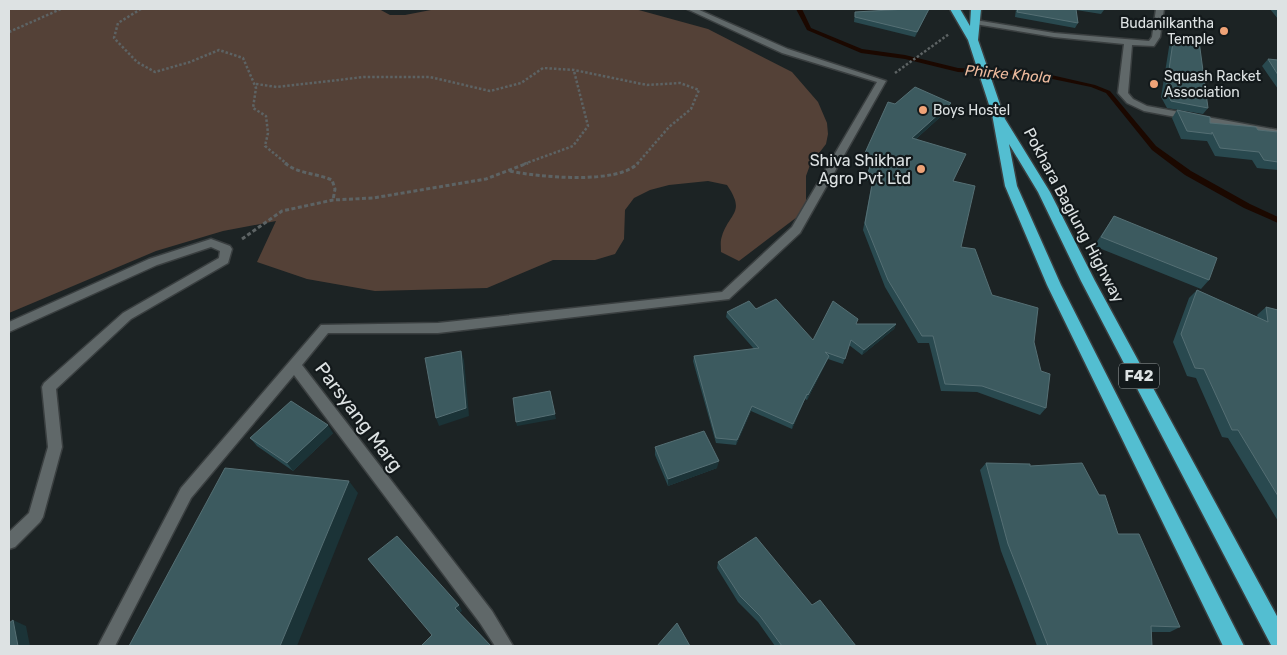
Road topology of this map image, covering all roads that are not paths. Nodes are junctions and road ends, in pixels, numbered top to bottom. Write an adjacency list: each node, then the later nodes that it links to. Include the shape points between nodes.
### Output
1 (691, 9): 11 (street, via 785,51 882,81 796,230 724,296 438,328 325,328)
2 (955, 9): 6 (highway, F42)
3 (976, 9): 5 (highway, F42)
4 (1160, 9): 7 (street, via 1156,37 1151,44)
5 (975, 22): 6 (highway, F42); 7 (street)
6 (973, 40): 8 (highway, F42)
7 (1128, 43): 9 (street, via 1123,93 1130,100 1144,108)
8 (998, 114): 13 (highway, Pokhara Baglung Highway / F42, via 1044,192); 16 (highway, Pokhara Baglung Highway / F42, via 1011,186 1054,285)
9 (1278, 133)
10 (9, 327): 12 (street, via 153,262 211,243 226,249 224,260 127,316 49,386 55,447 35,517)
11 (294, 366): 14 (street, Parsyang Marg, via 186,493); 15 (street, Parsyang Marg)
12 (9, 542)
13 (1278, 638)
14 (106, 646)
15 (505, 646)
16 (1234, 646)

